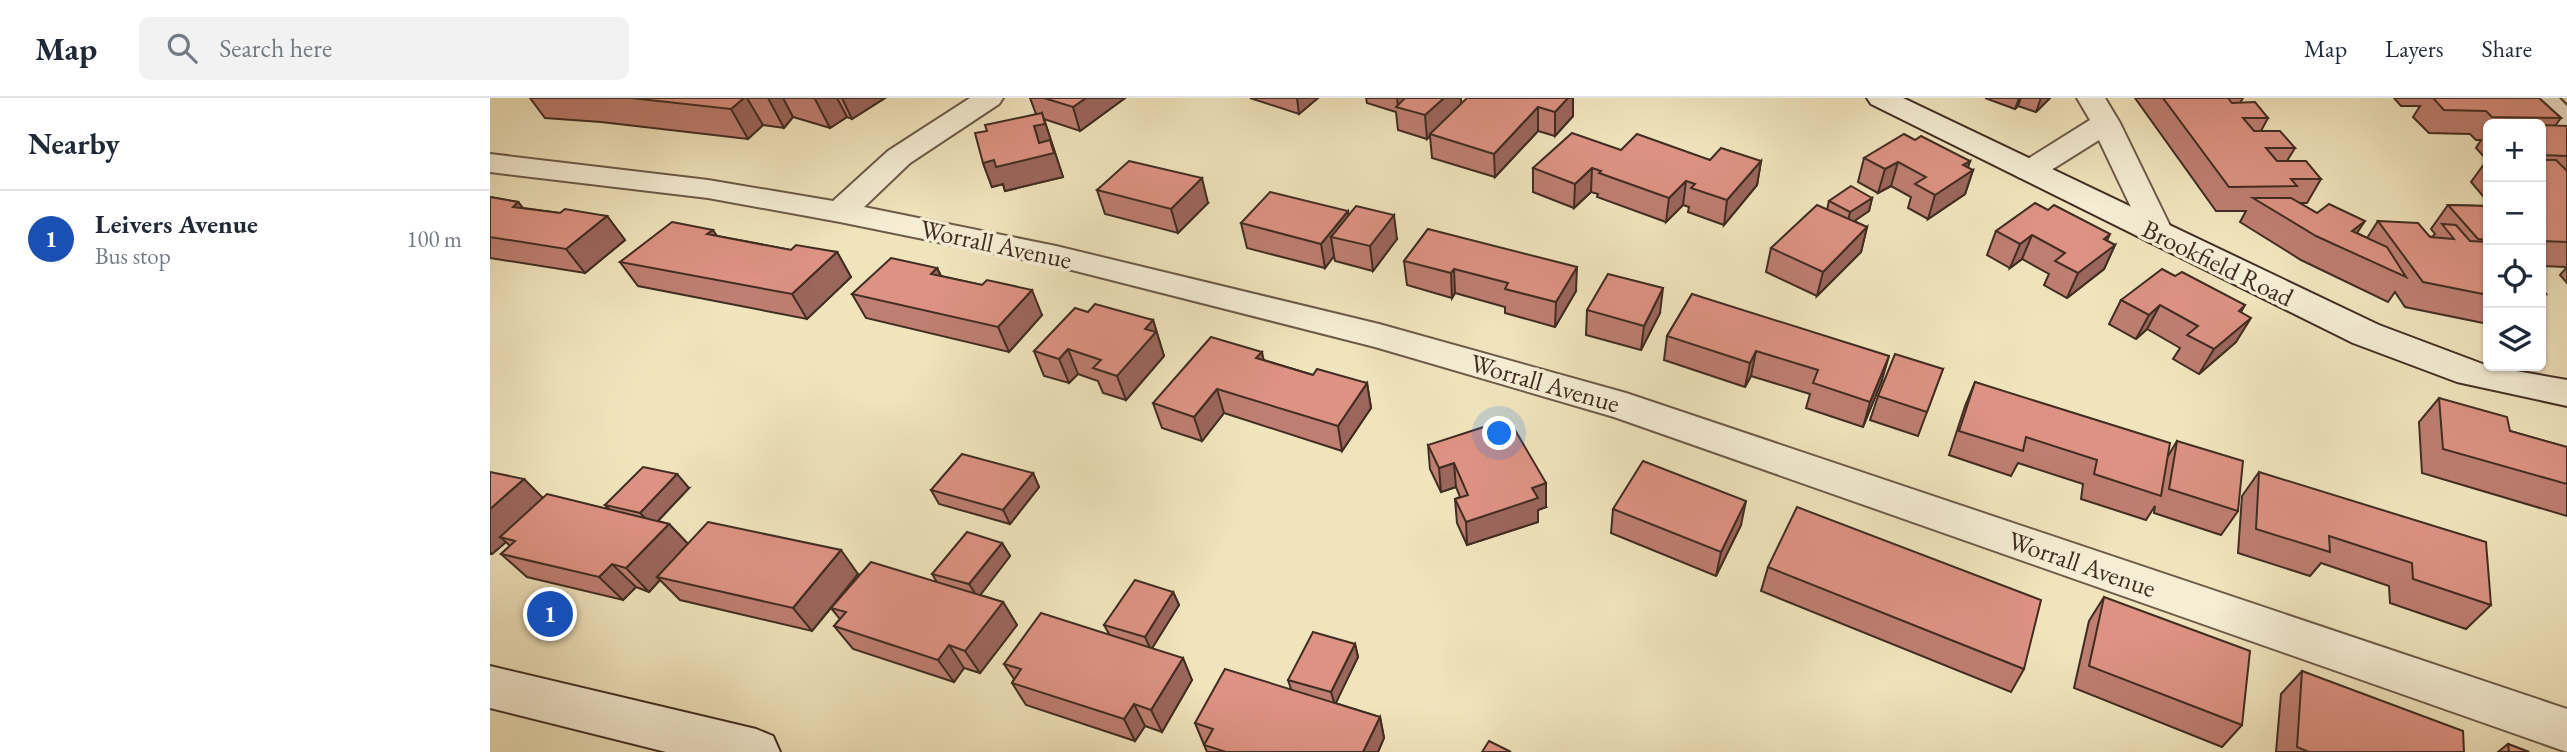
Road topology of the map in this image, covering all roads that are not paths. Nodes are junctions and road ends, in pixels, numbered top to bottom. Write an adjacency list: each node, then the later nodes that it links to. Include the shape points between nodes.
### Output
1 (989, 98): 8 (street, via 899,157)
2 (1881, 98): 7 (street, Brookfield Road)
3 (2542, 98): 5 (street)
4 (2098, 111): 7 (street); 9 (street)
5 (2567, 121)
6 (490, 163): 8 (street, Worrall Avenue, via 708,189)
7 (2029, 171): 9 (street, Brookfield Road)
8 (840, 212): 12 (street, Worrall Avenue, via 1189,288 1379,336 1626,407)
9 (2158, 234): 10 (street, Brookfield Road, via 2415,354 2470,373)
10 (2567, 393)
11 (490, 687): 13 (street)
12 (2567, 732)
13 (756, 752)

